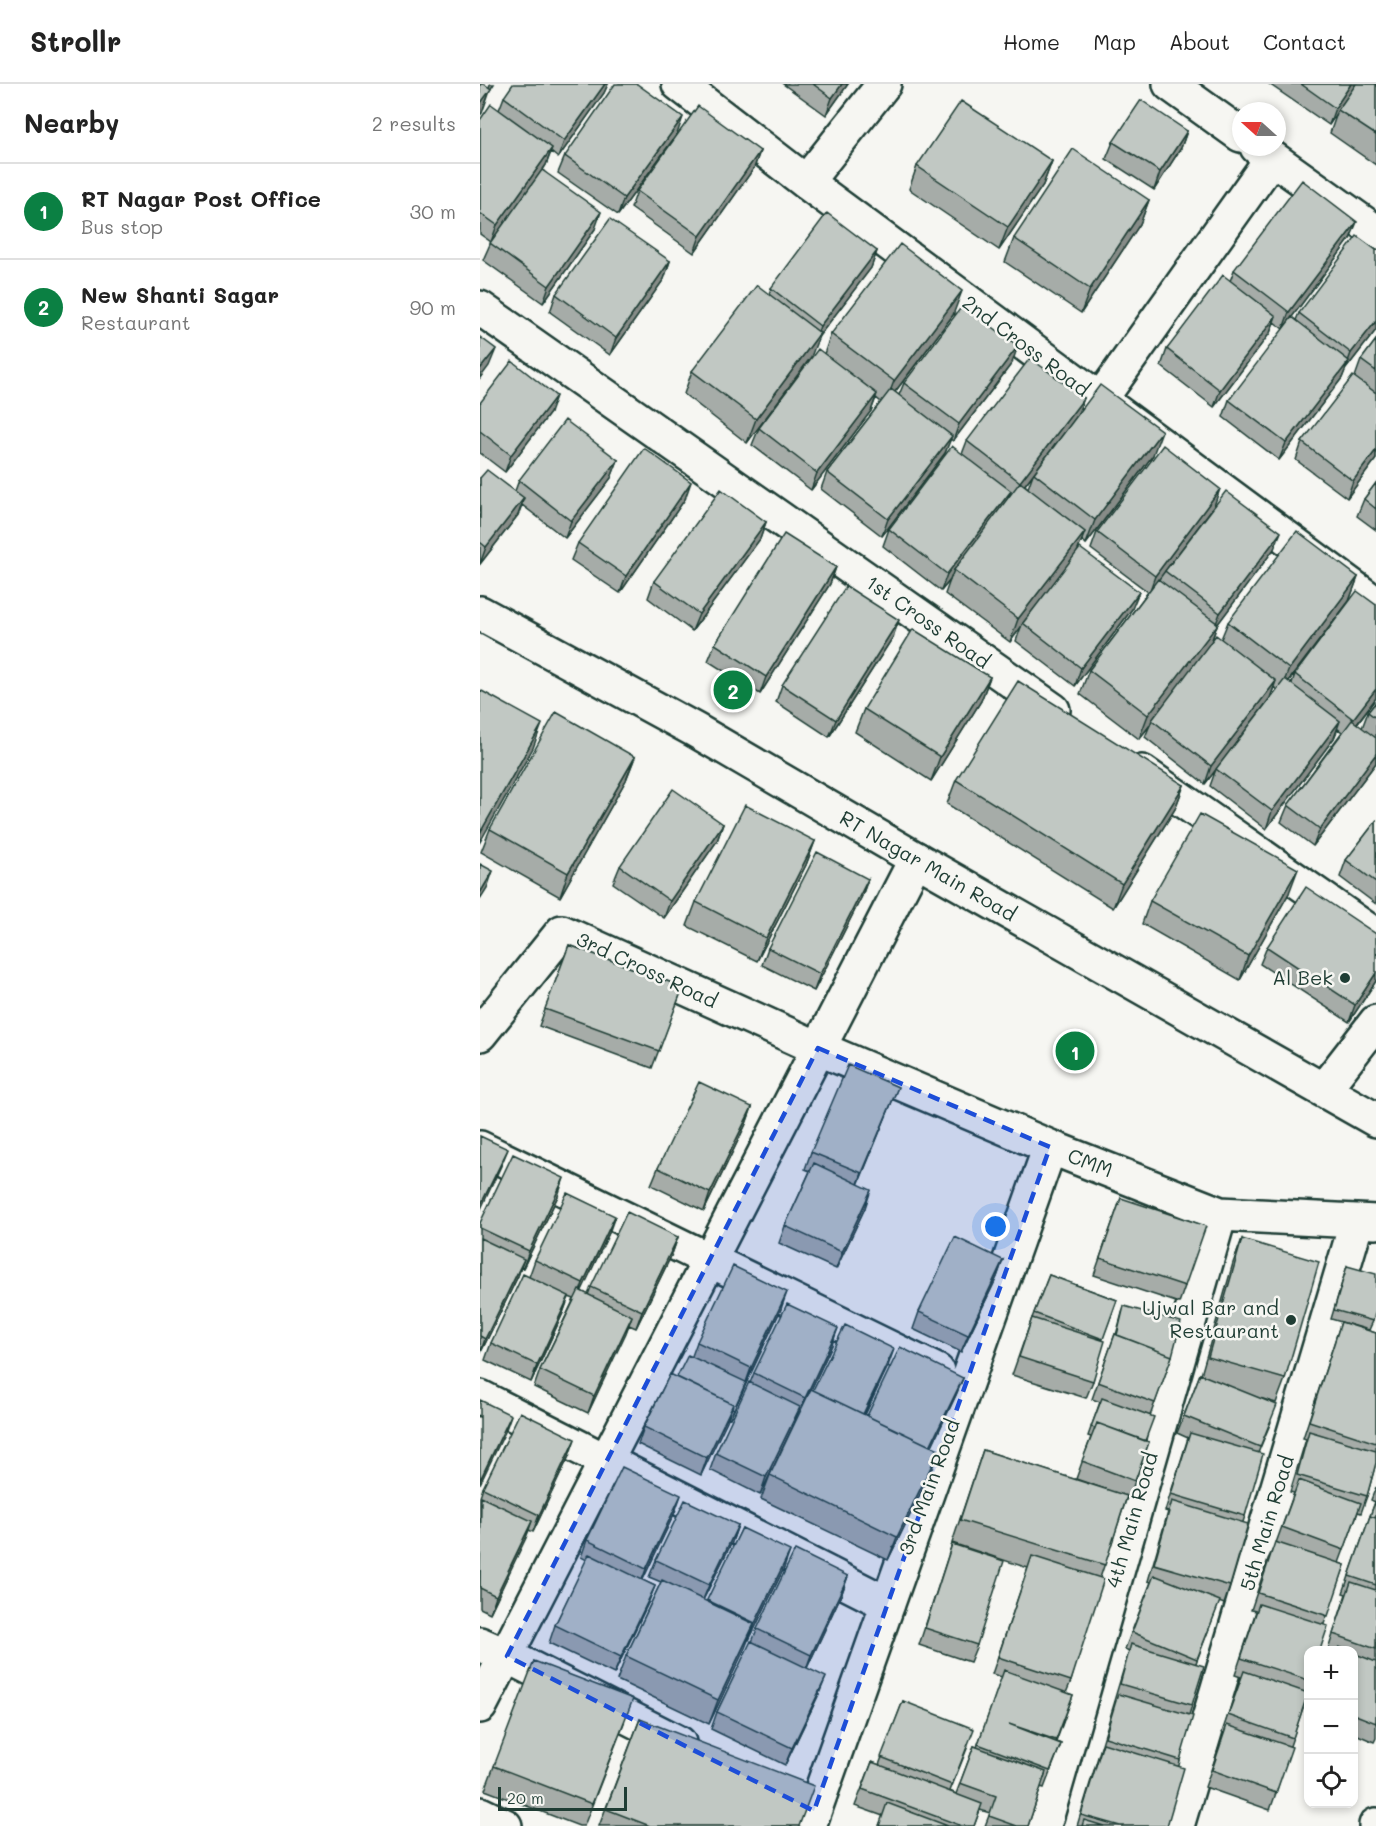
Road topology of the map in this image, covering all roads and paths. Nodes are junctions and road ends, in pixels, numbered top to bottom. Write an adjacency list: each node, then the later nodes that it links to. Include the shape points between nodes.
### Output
1 (679, 84): 7 (street, 2nd Cross Road)
2 (884, 84): 7 (street)
3 (1170, 84): 4 (street)
4 (1232, 129)
5 (1262, 156): 10 (street)
6 (1271, 156): 8 (street)
7 (806, 183): 10 (street, 2nd Cross Road)
8 (1376, 232)
9 (480, 308): 13 (street, 1st Cross Road)
10 (1100, 400): 11 (street, 2nd Cross Road)
11 (1376, 604)
12 (480, 613): 15 (street, RT Nagar Main Road, via 695,730)
13 (1074, 724)
14 (1113, 752): 16 (street)
15 (916, 859): 19 (street); 20 (street, RT Nagar Main Road)
16 (1376, 936)
17 (1376, 1022): 20 (street)
18 (480, 1034): 19 (street, 3rd Cross Road, via 562,932)
19 (818, 1048): 22 (street, CMM); 26 (street)
20 (1324, 1089): 21 (street, RT Nagar Main Road)
21 (1376, 1120)
22 (1050, 1147): 24 (street, CMM); 27 (street, 3rd Main Road)
23 (480, 1148): 26 (street)
24 (1220, 1214): 25 (street, CMM); 37 (street, 4th Main Road)
25 (1366, 1222): 38 (street, 5th Main Road)
26 (711, 1262): 27 (street); 29 (street)
27 (966, 1385): 30 (street, 3rd Main Road)
28 (480, 1397): 29 (street)
29 (607, 1462): 30 (street); 31 (street)
30 (888, 1604): 34 (street, 3rd Main Road)
31 (493, 1650): 32 (street); 33 (street)
32 (480, 1706)
33 (708, 1758)
34 (806, 1812)
35 (480, 1814): 36 (street)
36 (505, 1826)
37 (1044, 1826)
38 (1177, 1826)

